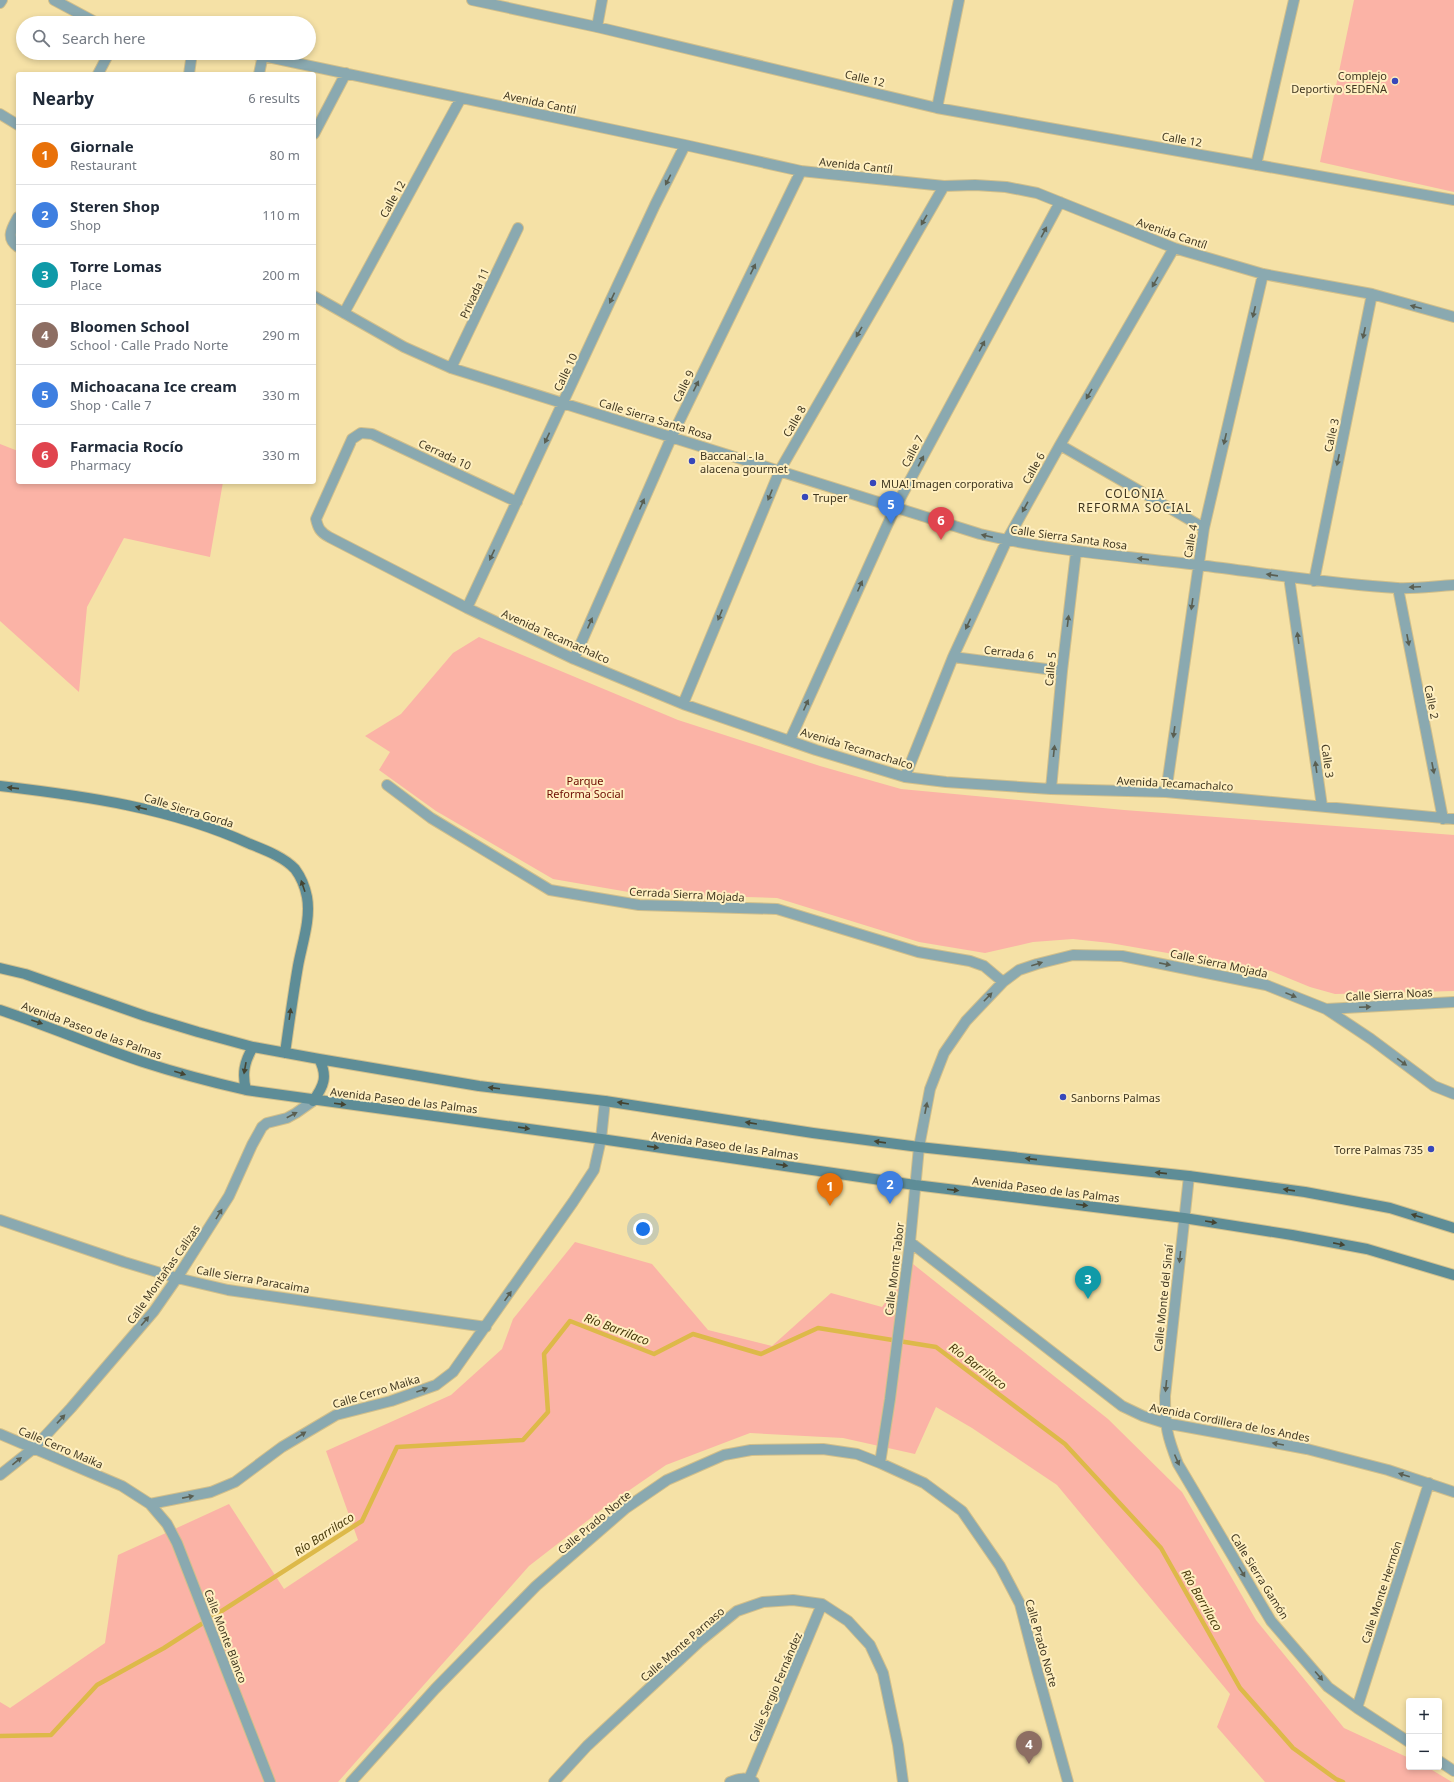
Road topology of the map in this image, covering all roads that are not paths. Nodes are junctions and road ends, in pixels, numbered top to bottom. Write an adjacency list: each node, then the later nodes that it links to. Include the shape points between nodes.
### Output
1 (2, 0): 7 (street)
2 (54, 0): 8 (street)
3 (472, 0): 9 (street, Calle 12)
4 (602, 0): 9 (street)
5 (960, 0): 19 (street)
6 (1294, 0): 24 (street)
7 (0, 3)
8 (84, 16)
9 (597, 27): 19 (street, Calle 12)
10 (105, 60): 14 (street)
11 (191, 60): 15 (street)
12 (262, 60): 16 (street)
13 (286, 60): 17 (street, Avenida Cantíl)
14 (99, 72)
15 (189, 72)
16 (259, 72)
17 (346, 73): 18 (street, Avenida Cantíl); 22 (street)
18 (461, 98): 23 (street, Avenida Cantíl); 36 (street, Calle 12)
19 (937, 108): 24 (street, Calle 12)
20 (0, 114): 21 (street)
21 (16, 124)
22 (316, 130)
23 (685, 145): 25 (street, Avenida Cantíl); 39 (street, Calle 10, one-way to 39)
24 (1256, 165): 27 (street, Calle 12)
25 (801, 171): 26 (street, Avenida Cantíl); 40 (street, Calle 9, one-way to 25)
26 (944, 186): 28 (street, Avenida Cantíl, via 1006,187 1037,193); 42 (street, Calle 8, one-way to 42)
27 (1454, 200)
28 (1060, 202): 32 (street, Avenida Cantíl); 44 (street, Calle 7, one-way to 28)
29 (16, 221): 31 (street, via 10,232)
30 (518, 228): 38 (street, Privada 11)
31 (15, 244)
32 (1174, 248): 33 (street, Avenida Cantíl); 41 (street, Calle 6, one-way to 41)
33 (1263, 274): 34 (street, Avenida Cantíl); 45 (street, Calle 4, one-way to 45)
34 (1372, 294): 37 (street, Avenida Cantíl, one-way to 34); 51 (street, Calle 3, one-way to 51)
35 (316, 297): 36 (street, Calle Sierra Santa Rosa)
36 (344, 313): 38 (street, Calle Sierra Santa Rosa)
37 (1454, 317)
38 (451, 368): 39 (street, Calle Sierra Santa Rosa)
39 (564, 402): 40 (street, Calle Sierra Santa Rosa); 43 (street, Calle 10, one-way to 43)
40 (672, 436): 42 (street, Calle Sierra Santa Rosa); 56 (street, Calle 9, one-way to 40)
41 (1060, 445): 45 (street); 47 (street, Calle 6, one-way to 47)
42 (780, 470): 44 (street, Calle Sierra Santa Rosa); 58 (street, Calle 8, one-way to 58)
43 (517, 502): 46 (street, Cerrada 10, via 372,434 360,433 352,439 316,519); 54 (street, Calle 10, one-way to 54)
44 (895, 508): 47 (street, Calle Sierra Santa Rosa, one-way to 44); 59 (street, Calle 7, one-way to 44)
45 (1204, 528): 49 (street, Calle 4)
46 (321, 532): 54 (street, Avenida Tecamachalco)
47 (1007, 540): 48 (street, Calle Sierra Santa Rosa); 55 (street, Calle 6, one-way to 55)
48 (1076, 552): 49 (street, Calle Sierra Santa Rosa, one-way to 48); 57 (street, Calle 5, one-way to 48)
49 (1198, 565): 50 (street, Calle Sierra Santa Rosa, one-way to 49); 64 (street, Calle 4, one-way to 64)
50 (1289, 578): 51 (street, Calle Sierra Santa Rosa); 65 (street, Calle 3, one-way to 50)
51 (1314, 581): 53 (street, Calle Sierra Santa Rosa)
52 (1454, 585): 53 (street, Calle Sierra Santa Rosa, one-way to 53)
53 (1398, 588): 67 (street, Calle 2, one-way to 67)
54 (467, 608): 56 (street, Avenida Tecamachalco)
55 (953, 657): 57 (street, Cerrada 6); 60 (street, Calle 6)
56 (574, 658): 58 (street, Avenida Tecamachalco)
57 (1062, 671): 63 (street, Calle 5, one-way to 57)
58 (684, 704): 59 (street, Avenida Tecamachalco)
59 (790, 740): 60 (street, Avenida Tecamachalco, via 831,755)
60 (905, 776): 63 (street, Avenida Tecamachalco, via 946,782)
61 (387, 785): 69 (street, Cerrada Sierra Mojada, via 431,818 550,890 639,905 776,909 918,952 970,961 984,966)
62 (0, 786): 74 (main road, Calle Sierra Gorda, one-way to 62, via 308,909 303,883 295,870 270,852 220,830 177,817 123,804)
63 (1051, 789): 64 (street, Avenida Tecamachalco)
64 (1166, 792): 65 (street, Avenida Tecamachalco)
65 (1322, 806): 67 (street, Avenida Tecamachalco)
66 (1454, 819): 67 (street, Avenida Tecamachalco)
67 (1443, 820)
68 (0, 968): 73 (main road, Avenida Paseo de las Palmas, via 25,974 191,1030)
69 (1003, 982): 71 (street, Calle Sierra Mojada, one-way to 71, via 1019,970 1073,955 1122,956 1266,985); 81 (street, Calle Monte Tabor, one-way to 69, via 930,1089 944,1052 966,1021)
70 (1454, 1002): 71 (street, Calle Sierra Noas, one-way to 70)
71 (1326, 1009): 77 (street, Calle Sierra Mojada, one-way to 77, via 1434,1086)
72 (0, 1010): 76 (main road, Avenida Paseo de las Palmas, one-way to 76, via 142,1062)
73 (253, 1047): 74 (main road, Avenida Paseo de las Palmas); 76 (main road, one-way to 76, via 244,1067)
74 (285, 1053): 75 (main road, Avenida Paseo de las Palmas)
75 (319, 1059): 78 (main road, via 324,1070 324,1081); 79 (main road, Avenida Paseo de las Palmas, one-way to 75, via 479,1086)
76 (246, 1090): 78 (main road, Avenida Paseo de las Palmas)
77 (1454, 1094)
78 (313, 1101): 80 (main road, Avenida Paseo de las Palmas, one-way to 80); 89 (street, Calle Montañas Calizas, one-way to 78, via 229,1196 262,1127 267,1123 287,1118)
79 (605, 1101): 80 (street, Calle Cerro Maika); 81 (main road, Avenida Paseo de las Palmas, one-way to 79)
80 (601, 1139): 83 (main road, Avenida Paseo de las Palmas, one-way to 83); 90 (street, Calle Cerro Maika, one-way to 80, via 594,1170)
81 (919, 1147): 82 (main road, Avenida Paseo de las Palmas, one-way to 81); 83 (street, Calle Monte Tabor)
82 (1189, 1176): 84 (street, Calle Monte del Sinaí); 86 (main road, Avenida Paseo de las Palmas, one-way to 82, via 1390,1208 1305,1192)
83 (915, 1185): 84 (main road, Avenida Paseo de las Palmas, one-way to 84); 87 (street, Calle Monte Tabor)
84 (1184, 1218): 88 (main road, Avenida Paseo de las Palmas, one-way to 88, via 1367,1249); 91 (street, Calle Monte del Sinaí, one-way to 91, via 1165,1396)
85 (0, 1220): 89 (street, Calle Sierra Paracaima)
86 (1454, 1228)
87 (910, 1242): 91 (street, Avenida Cordillera de los Andes, via 1122,1406); 94 (street, Calle Monte Tabor)
88 (1454, 1275)
89 (177, 1278): 90 (street, Calle Sierra Paracaima, via 228,1290); 93 (street, Calle Montañas Calizas, one-way to 89, via 154,1311)
90 (486, 1327): 98 (street, Calle Cerro Maika, one-way to 90, via 211,1492 235,1482 282,1447 336,1415 391,1401 436,1385 453,1372)
91 (1165, 1423): 96 (street, Avenida Cordillera de los Andes, one-way to 91, via 1307,1449); 100 (street, Calle Sierra Gamón, one-way to 100, via 1178,1464 1271,1621 1328,1687)
92 (0, 1434): 93 (street, Calle Cerro Maika)
93 (34, 1448): 95 (street, Calle Montañas Calizas, one-way to 93); 98 (street, Calle Cerro Maika, via 122,1486)
94 (880, 1463): 105 (street, Calle Prado Norte, via 924,1483 962,1511 1000,1566 1020,1604); 107 (street, Calle Prado Norte, via 857,1454 823,1449 751,1450 724,1455 667,1480 626,1508 536,1586 435,1689)
95 (0, 1475)
96 (1429, 1483): 97 (street, Avenida Cordillera de los Andes); 100 (street, Calle Monte Hermón)
97 (1454, 1492)
98 (150, 1504): 106 (street, Calle Monte Blanco, via 174,1537)
99 (822, 1604): 104 (street, Calle Sergio Fernández); 108 (street, Calle Monte Parnaso, via 793,1600 764,1602 738,1611 699,1642 587,1746); 110 (street, Calle Monte Parnaso, via 848,1621 870,1645 882,1673 898,1745)
100 (1356, 1708): 101 (street, Calle Sierra Gamón)
101 (1406, 1740)
102 (1442, 1763): 103 (street)
103 (1454, 1771)
104 (752, 1781): 109 (street, via 739,1778)
105 (1068, 1781)
106 (270, 1782)
107 (352, 1782)
108 (554, 1782)
109 (730, 1782)
110 (903, 1782)

